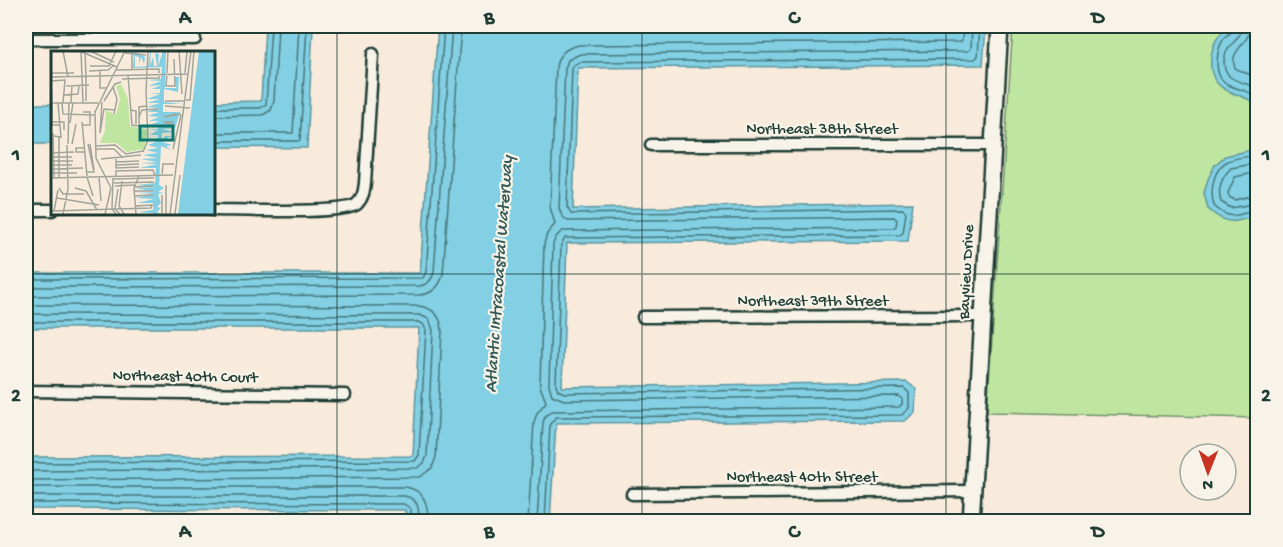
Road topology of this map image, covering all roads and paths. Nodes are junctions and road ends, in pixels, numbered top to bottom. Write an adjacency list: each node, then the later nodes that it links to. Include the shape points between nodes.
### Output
1 (1000, 26): 6 (street, Bayview Drive)
2 (26, 39): 3 (street)
3 (195, 39)
4 (373, 54): 9 (street, via 365,183 363,196 355,205 334,210)
5 (651, 145): 6 (street, Northeast 38th Street)
6 (993, 145): 10 (street, Bayview Drive)
7 (26, 210): 8 (street)
8 (51, 210)
9 (214, 210)
10 (983, 316): 11 (street, Northeast 39th Street); 14 (street, Bayview Drive)
11 (642, 317)
12 (26, 391): 13 (street, Northeast 40th Court)
13 (345, 395)
14 (973, 491): 15 (street, Northeast 40th Street); 16 (street, Bayview Drive)
15 (633, 494)
16 (971, 522)

